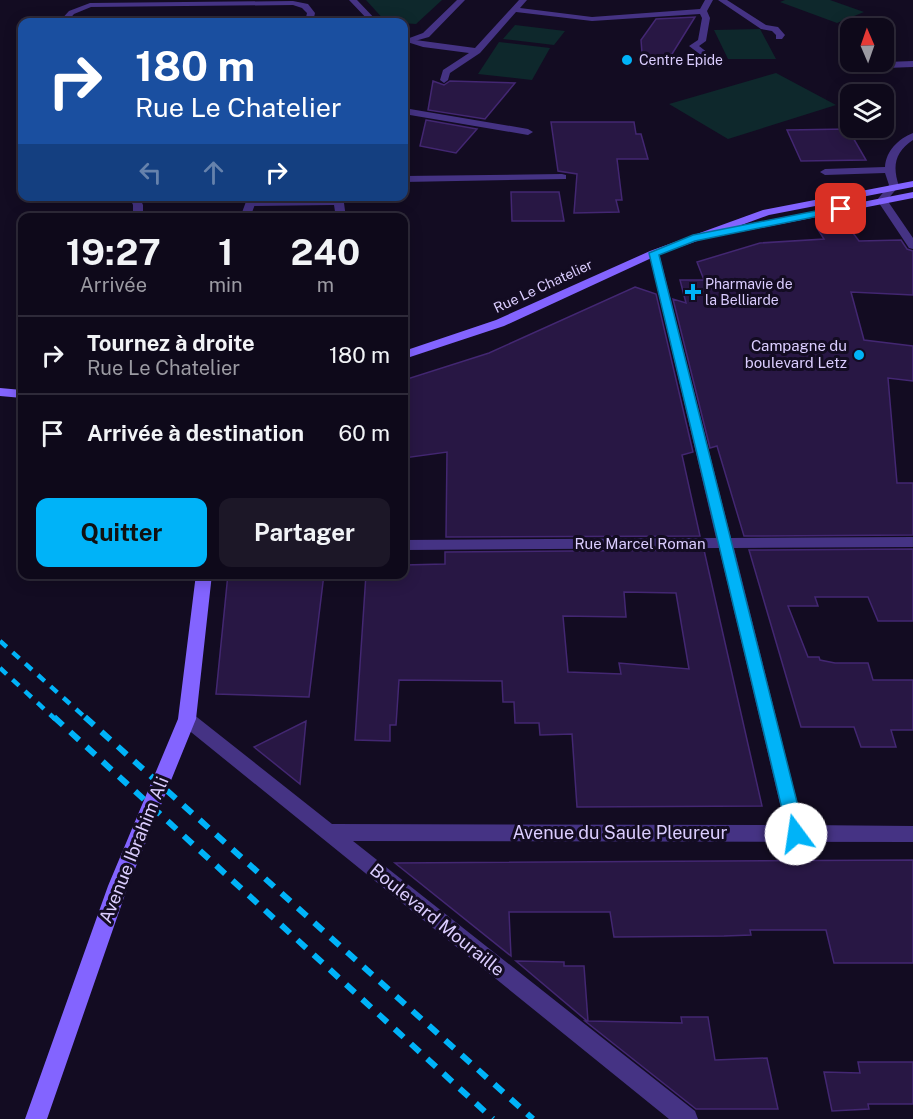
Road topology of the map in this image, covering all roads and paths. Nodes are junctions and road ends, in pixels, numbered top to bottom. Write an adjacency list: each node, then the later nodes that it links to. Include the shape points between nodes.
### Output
1 (353, 0): 11 (street)
2 (461, 0): 13 (street, via 426,35)
3 (523, 0): 7 (street)
4 (709, 0): 8 (street)
5 (722, 0): 12 (street, via 779,32)
6 (237, 2): 9 (street, via 90,5); 10 (street, via 293,3 305,6)
7 (515, 10): 8 (street, via 592,19); 15 (street)
8 (703, 11): 16 (street, via 706,18 702,41 693,46)
9 (66, 18)
10 (310, 18)
11 (370, 18)
12 (779, 37)
13 (408, 40)
14 (408, 41): 15 (street)
15 (477, 51): 19 (street, via 446,72)
16 (704, 53)
17 (913, 64): 18 (street)
18 (894, 65)
19 (444, 80)
20 (408, 112): 21 (street)
21 (528, 132)
22 (913, 136): 23 (street, via 891,155)
23 (887, 170): 24 (street); 28 (street)
24 (825, 172)
25 (562, 177): 26 (street)
26 (408, 179)
27 (913, 184): 28 (main road, Rue Le Chatelier)
28 (894, 186): 30 (street); 31 (main road, Rue Le Chatelier, via 767,212)
29 (913, 195): 30 (main road, Rue Le Chatelier)
30 (882, 200): 31 (main road, Rue Le Chatelier); 32 (street)
31 (693, 238): 33 (main road, Rue Le Chatelier)
32 (913, 246)
33 (654, 253): 34 (main road, Rue Le Chatelier, via 500,323); 38 (street)
34 (408, 354)
35 (0, 392): 36 (main road)
36 (18, 394)
37 (913, 542): 38 (street, Rue Marcel Roman)
38 (725, 544): 39 (street, Rue Marcel Roman); 43 (street)
39 (408, 545)
40 (203, 579): 41 (main road, Avenue Ibrahim Ali)
41 (187, 719): 42 (street, Boulevard Mouraille); 45 (main road, Avenue Ibrahim Ali, via 118,886)
42 (326, 832): 43 (street, Avenue du Saule Pleureur); 46 (street, Boulevard Mouraille)
43 (796, 834): 44 (street, Avenue du Saule Pleureur)
44 (913, 834)
45 (36, 1119)
46 (687, 1119)

